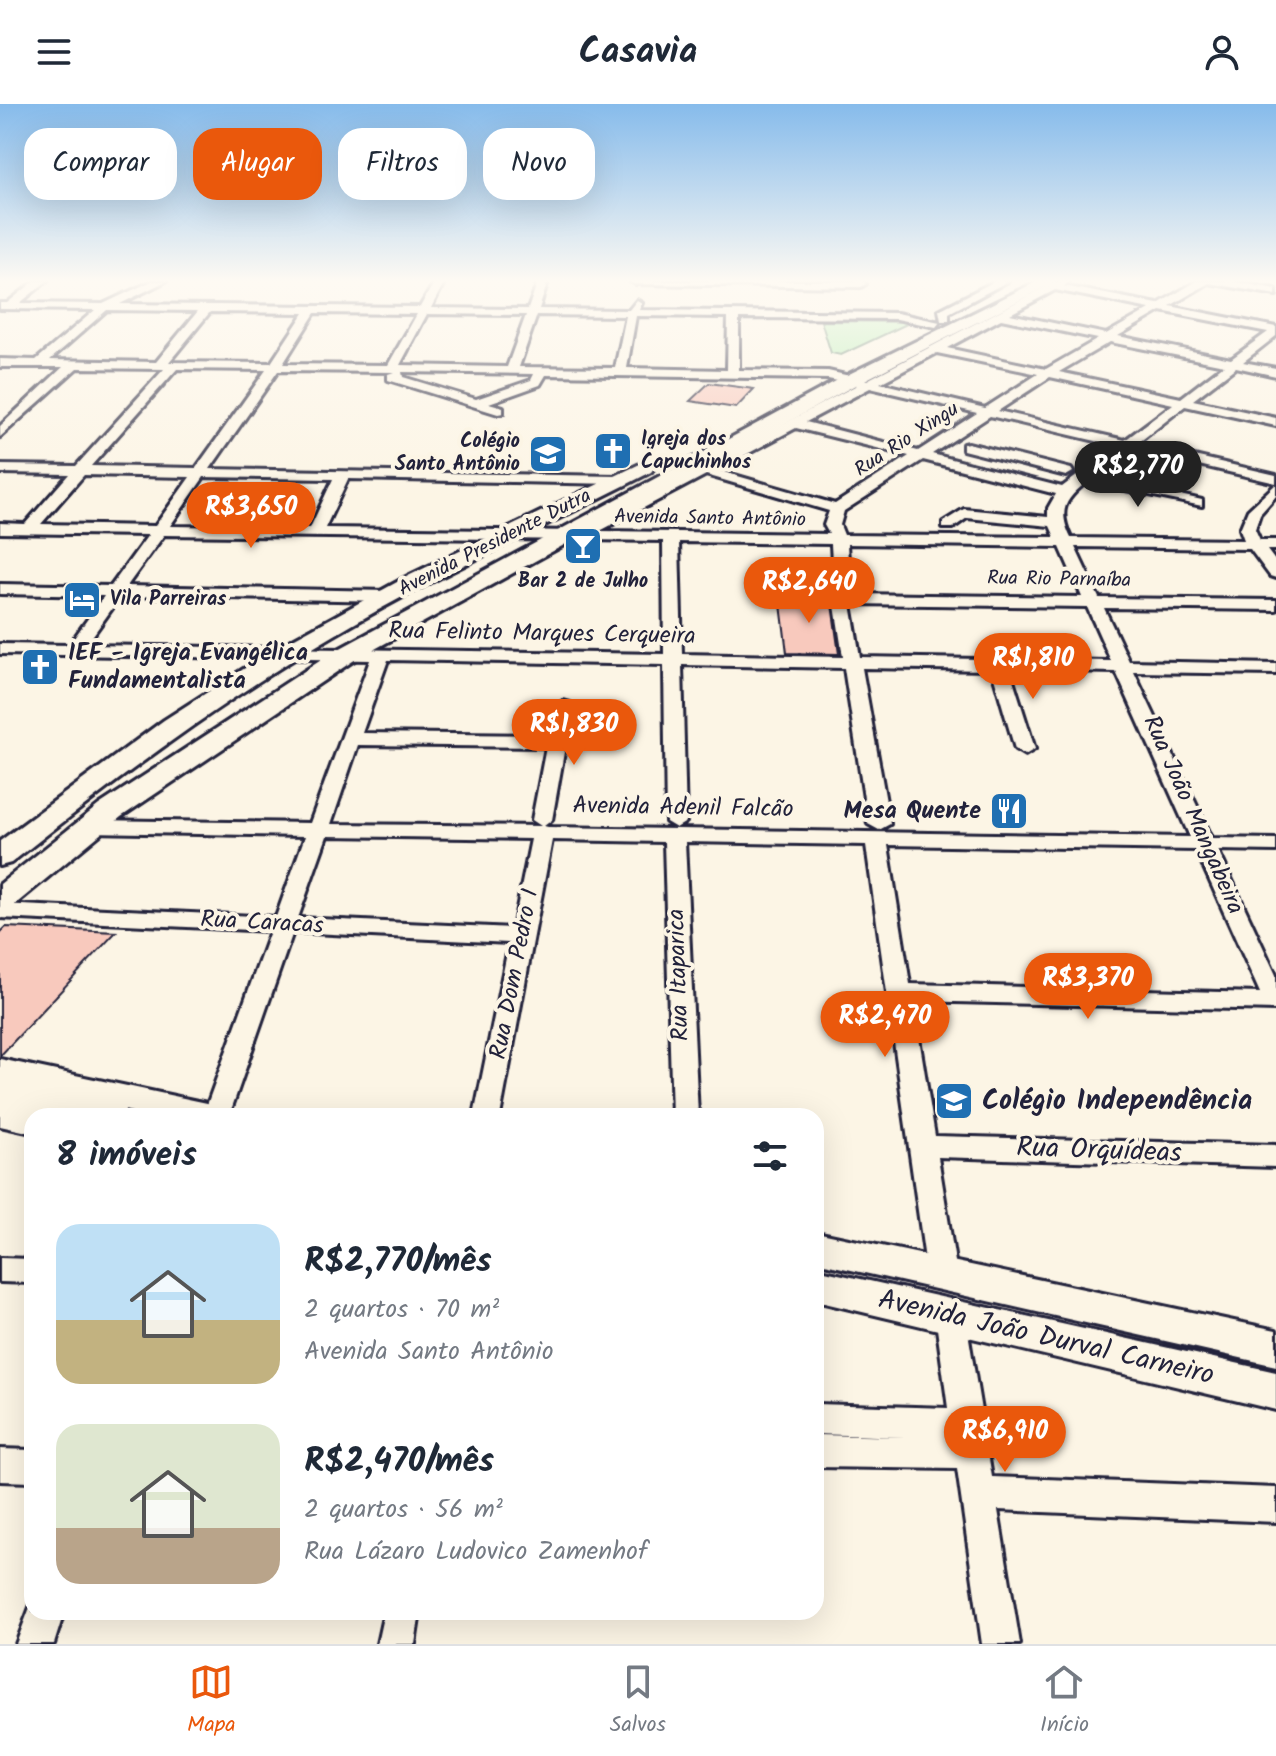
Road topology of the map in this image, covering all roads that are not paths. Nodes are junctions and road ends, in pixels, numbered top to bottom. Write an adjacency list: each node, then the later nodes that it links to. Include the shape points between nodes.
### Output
1 (51, 353): 17 (street)
2 (175, 353): 19 (street)
3 (284, 353): 20 (street)
4 (401, 353): 21 (street)
5 (518, 353): 22 (street)
6 (624, 353): 24 (street)
7 (735, 353): 26 (street)
8 (874, 353): 28 (highway, Avenida Presidente Dutra)
9 (916, 353): 14 (street, Avenida Presidente Dutra)
10 (955, 353): 27 (street)
11 (1082, 353): 27 (street, Rua Rio Xingu)
12 (1186, 353): 16 (street)
13 (1248, 353): 16 (street)
14 (912, 354): 30 (highway, Avenida Presidente Dutra)
15 (0, 363): 17 (street)
16 (1236, 363): 25 (street); 31 (street)
17 (38, 364): 18 (street)
18 (74, 364): 19 (street); 36 (street)
19 (166, 366): 20 (street); 48 (street)
20 (275, 367): 21 (street); 49 (street)
21 (392, 369): 22 (street)
22 (512, 370): 23 (street)
23 (542, 371): 24 (street); 32 (street, via 536,382)
24 (621, 371): 26 (street)
25 (1276, 372)
26 (733, 373): 28 (street)
27 (1048, 373): 31 (street); 37 (street, Rua Rio Xingu)
28 (828, 375): 30 (street); 54 (highway, Avenida Presidente Dutra)
29 (404, 381): 32 (street)
30 (861, 381): 33 (highway, Avenida Presidente Dutra); 37 (street)
31 (1182, 402): 38 (street); 41 (street)
32 (477, 403): 34 (street)
33 (821, 403): 39 (street, Avenida Presidente Dutra); 42 (highway, Avenida Presidente Dutra)
34 (498, 410)
35 (0, 411): 36 (street)
36 (22, 411): 40 (street)
37 (988, 413): 41 (street); 44 (street, Rua Rio Xingu)
38 (1276, 422)
39 (794, 423): 42 (street, Avenida Presidente Dutra); 44 (street)
40 (0, 433)
41 (1130, 445): 52 (street); 53 (street)
42 (738, 447): 46 (highway, Avenida Presidente Dutra)
43 (968, 447): 45 (street)
44 (918, 456): 56 (street); 59 (street, Rua Rio Xingu)
45 (1049, 467): 50 (street); 52 (street, via 1070,466)
46 (699, 468): 59 (street); 67 (highway, Avenida Presidente Dutra)
47 (0, 469): 48 (street)
48 (81, 470): 49 (street); 63 (street)
49 (202, 472): 51 (street); 64 (street)
50 (1066, 472)
51 (343, 474): 54 (street); 65 (street)
52 (1090, 475): 56 (street); 57 (street)
53 (1276, 479)
54 (619, 480): 66 (highway, Avenida Presidente Dutra)
55 (1276, 488): 72 (street, via 1248,516 1248,533)
56 (1065, 492): 61 (street, via 1055,508)
57 (1197, 503)
58 (979, 504): 60 (street)
59 (837, 509): 69 (street, via 832,525)
60 (964, 513): 61 (street); 62 (street)
61 (1056, 522): 71 (street, Rua João Mangabeira)
62 (948, 525)
63 (15, 528): 64 (street, Avenida Santo Antônio); 70 (street)
64 (159, 530): 65 (street, Avenida Santo Antônio); 76 (street)
65 (316, 531): 66 (street, Avenida Santo Antônio)
66 (503, 537): 67 (street, Avenida Santo Antônio); 77 (highway, Avenida Presidente Dutra)
67 (569, 537): 68 (street, Avenida Santo Antônio); 84 (highway, Avenida Presidente Dutra)
68 (671, 538): 69 (street, Avenida Santo Antônio); 85 (street, Rua Itaparica)
69 (839, 540): 71 (street, Avenida Santo Antônio); 78 (street)
70 (0, 543)
71 (1066, 543): 72 (street, Avenida Santo Antônio); 79 (street, Rua João Mangabeira)
72 (1256, 544): 73 (street, Avenida Santo Antônio); 74 (street)
73 (1276, 545)
74 (1276, 573)
75 (0, 589): 76 (street)
76 (115, 591): 77 (street); 82 (street)
77 (389, 596): 83 (highway, Avenida Presidente Dutra)
78 (842, 599): 79 (street, Rua Rio Parnaíba); 86 (street)
79 (1094, 602): 80 (street, Rua Rio Parnaíba); 88 (street, Rua João Mangabeira)
80 (1276, 605)
81 (0, 649): 82 (street, Rua Felinto Marques Cerqueira)
82 (74, 650): 83 (street, Rua Felinto Marques Cerqueira)
83 (282, 654): 84 (street, Rua Felinto Marques Cerqueira); 102 (highway, Avenida Presidente Dutra)
84 (362, 656): 85 (street, Rua Felinto Marques Cerqueira); 91 (street); 94 (highway, Avenida Presidente Dutra)
85 (673, 660): 86 (street, Rua Felinto Marques Cerqueira); 97 (street, Rua Itaparica)
86 (854, 662): 87 (street, Rua Felinto Marques Cerqueira); 98 (street)
87 (1000, 666): 88 (street, Rua Felinto Marques Cerqueira); 93 (street)
88 (1125, 667): 89 (street, Rua Felinto Marques Cerqueira); 100 (street, Rua João Mangabeira)
89 (1276, 669)
90 (563, 707): 92 (street, Rua Dom Pedro I)
91 (352, 739): 92 (street); 95 (street)
92 (556, 741): 96 (street, Rua Dom Pedro I)
93 (1025, 749)
94 (102, 817): 95 (street, Avenida Adenil Falcão); 103 (highway, Avenida Presidente Dutra)
95 (322, 821): 96 (street, Avenida Adenil Falcão); 105 (street)
96 (543, 826): 97 (street, Avenida Adenil Falcão); 106 (street, Rua Dom Pedro I)
97 (675, 828): 98 (street, Avenida Adenil Falcão); 115 (street, Rua Itaparica)
98 (878, 830): 100 (street, Avenida Adenil Falcão); 107 (street)
99 (1276, 831): 100 (street, Avenida Adenil Falcão)
100 (1204, 837): 101 (street, Avenida Adenil Falcão); 108 (street, Rua João Mangabeira)
101 (1276, 845)
102 (0, 856)
103 (0, 900)
104 (0, 911): 105 (street, Rua Caracas)
105 (282, 923): 106 (street, Rua Caracas); 113 (street)
106 (524, 936): 114 (street, Rua Dom Pedro I)
107 (902, 992): 108 (street); 118 (street)
108 (1276, 1002)
109 (0, 1071): 112 (main road)
110 (0, 1091): 111 (main road)
111 (75, 1108)
112 (170, 1108)
113 (219, 1108)
114 (489, 1108)
115 (685, 1108)
116 (0, 1113): 117 (main road)
117 (24, 1118)
118 (921, 1146): 119 (street, Rua Orquídeas); 123 (street)
119 (1276, 1156)
120 (824, 1249): 123 (main road, Avenida João Durval Carneiro)
121 (0, 1270): 122 (street)
122 (24, 1271)
123 (942, 1274): 126 (main road, Avenida João Durval Carneiro)
124 (824, 1287): 125 (main road, Avenida João Durval Carneiro)
125 (950, 1314): 127 (main road, Avenida João Durval Carneiro); 129 (street)
126 (1276, 1348)
127 (1276, 1391)
128 (824, 1420): 129 (street)
129 (971, 1439): 130 (street); 133 (street)
130 (824, 1450)
131 (0, 1465): 132 (street)
132 (24, 1466)
133 (979, 1493): 134 (street); 139 (street)
134 (1276, 1505)
135 (43, 1620): 137 (street)
136 (400, 1620): 138 (street)
137 (35, 1644)
138 (396, 1644)
139 (1001, 1644)

